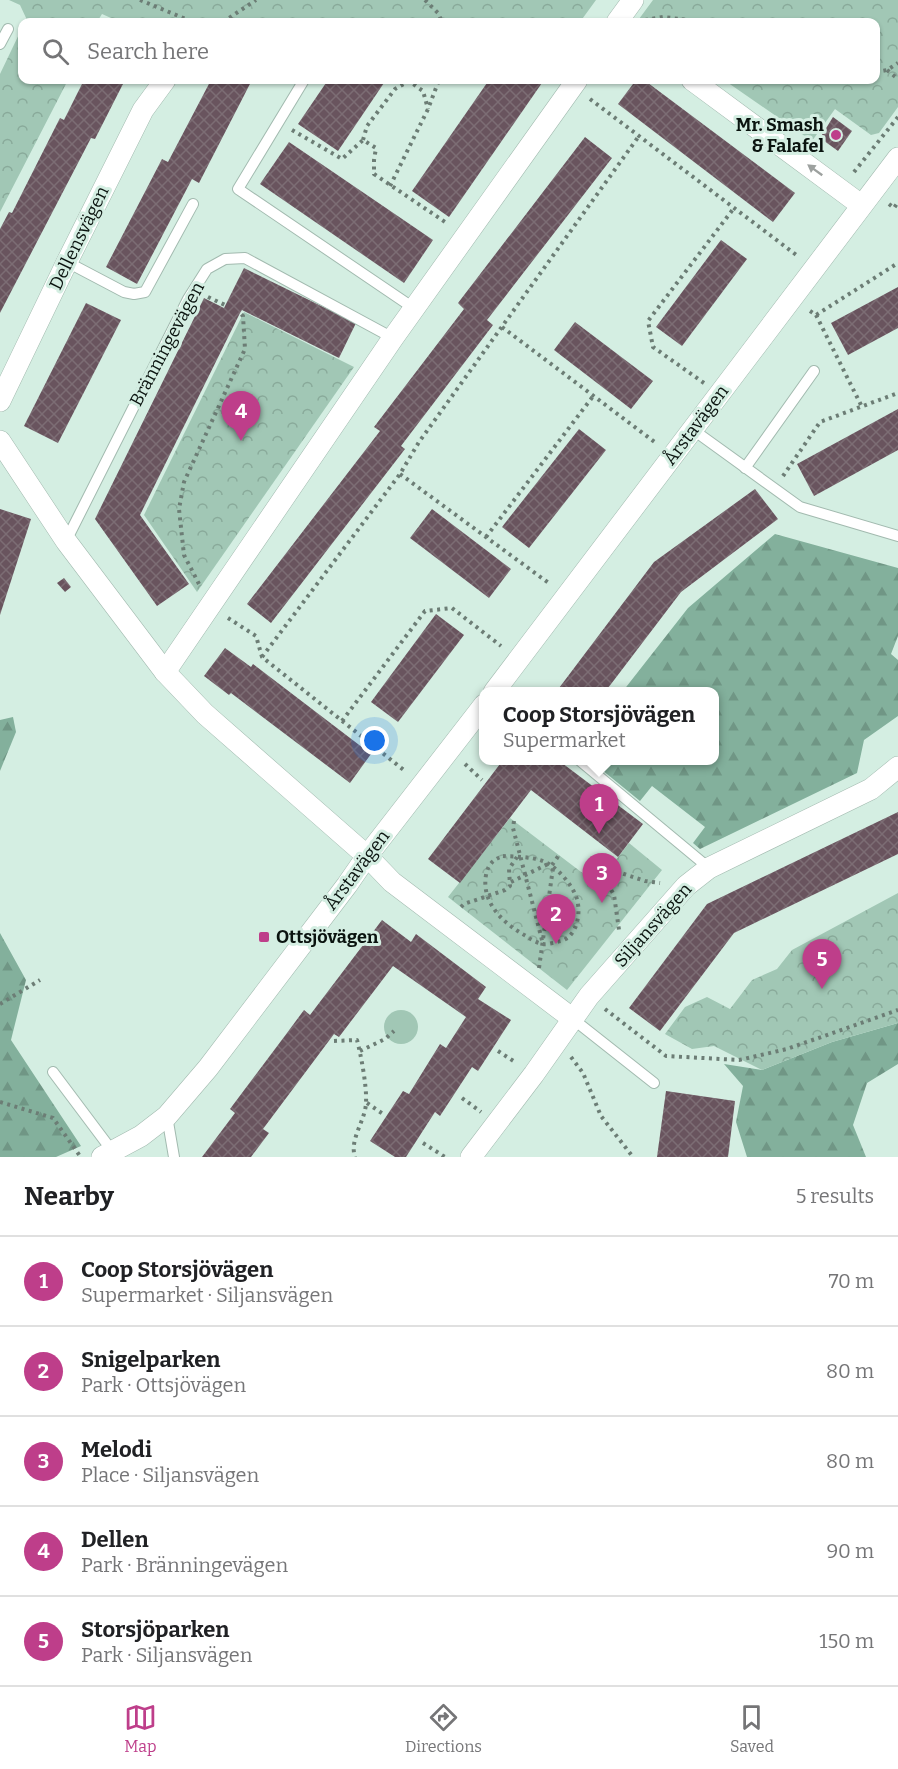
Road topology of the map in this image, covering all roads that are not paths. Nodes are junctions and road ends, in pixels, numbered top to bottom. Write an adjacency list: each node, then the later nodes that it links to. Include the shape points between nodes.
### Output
1 (633, 0): 2 (street)
2 (620, 18)
3 (8, 29): 4 (lane)
4 (0, 45)
5 (162, 84): 12 (street, Dellensvägen, via 143,110)
6 (302, 84): 13 (lane, via 238,189)
7 (573, 84): 13 (street)
8 (697, 84): 11 (street, one-way to 8)
9 (898, 158): 11 (street, Årstavägen)
10 (193, 204): 12 (lane, via 145,292 124,292)
11 (861, 205): 17 (street, Årstavägen)
12 (67, 262): 16 (street, Dellensvägen)
13 (415, 309): 14 (street)
14 (393, 339): 21 (lane, Bränningevägen, via 244,258 225,259 207,269 188,299); 22 (street)
15 (814, 371): 19 (lane)
16 (0, 401)
17 (692, 429): 19 (lane); 23 (street, Årstavägen)
18 (0, 441): 21 (street)
19 (745, 468): 20 (lane, via 800,507)
20 (898, 536)
21 (66, 541): 22 (street)
22 (165, 672): 27 (street, via 205,714)
23 (497, 687)
24 (479, 711): 27 (street, Årstavägen)
25 (585, 765): 28 (lane)
26 (898, 767): 28 (street, Siljansvägen, via 871,789)
27 (367, 856): 29 (street, via 392,882); 32 (street, Årstavägen, via 208,1068)
28 (709, 868): 29 (street, Siljansvägen, via 686,886)
29 (573, 1019): 31 (lane); 35 (street, Siljansvägen)
30 (53, 1072): 33 (lane)
31 (654, 1083)
32 (167, 1116): 33 (street, Årstavägen); 34 (lane)
33 (107, 1155)
34 (174, 1157)
35 (471, 1157)

